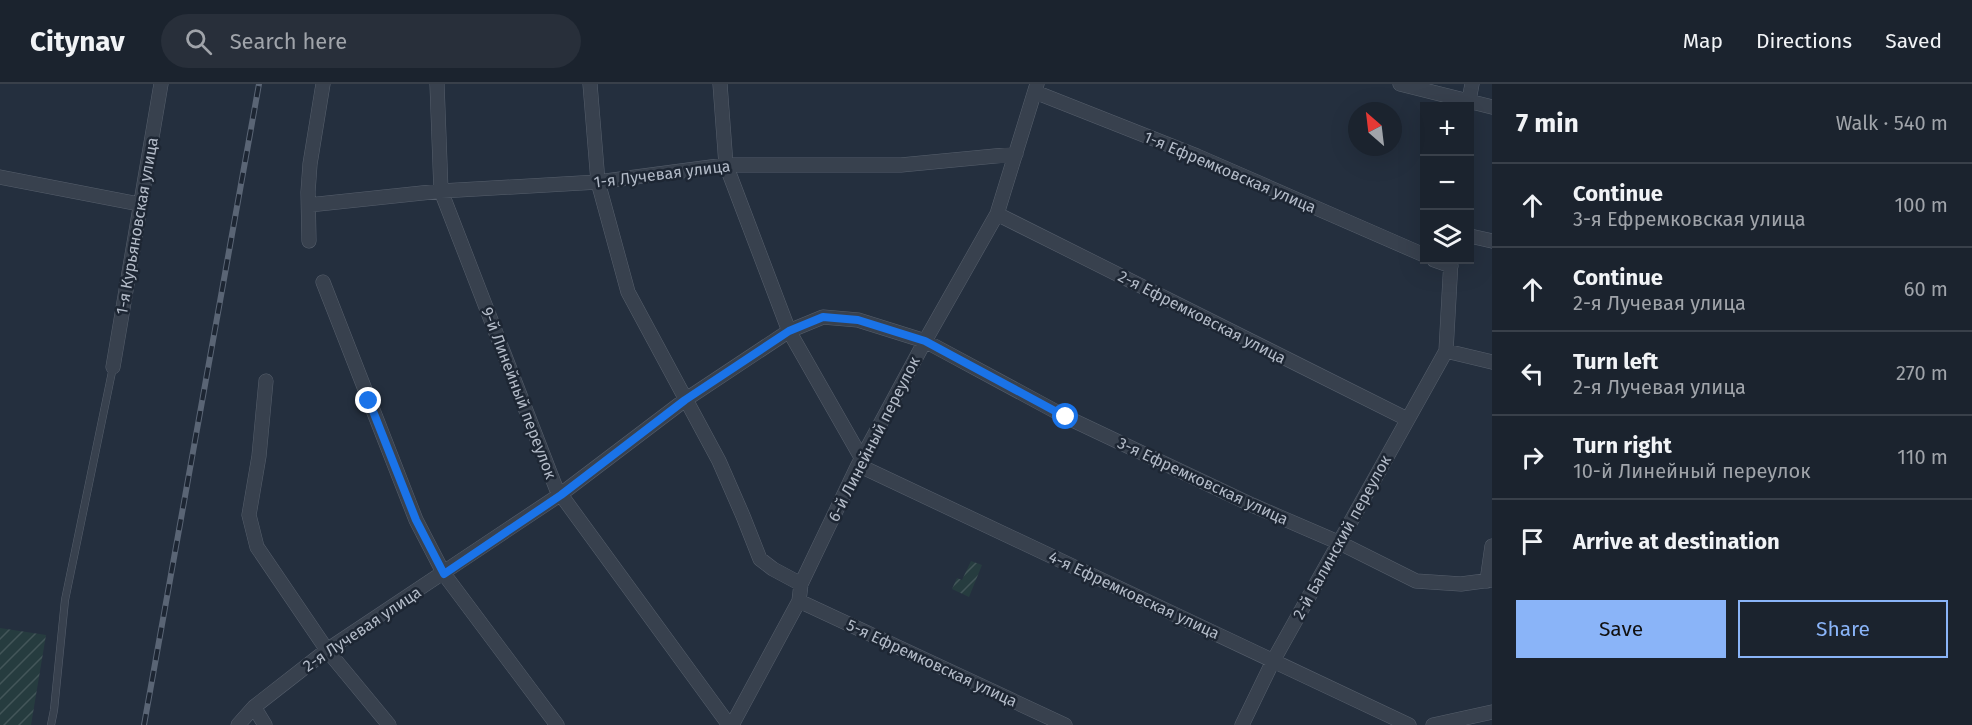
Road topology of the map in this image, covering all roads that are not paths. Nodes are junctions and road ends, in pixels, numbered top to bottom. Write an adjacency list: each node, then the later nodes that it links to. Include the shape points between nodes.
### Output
1 (161, 84): 18 (street, 1-я Курьяновская улица)
2 (322, 84): 19 (street, via 310,164)
3 (437, 84): 17 (street, 9-й Линейный переулок)
4 (590, 84): 16 (street)
5 (720, 84): 14 (street)
6 (1400, 84): 9 (street)
7 (1472, 84): 10 (street)
8 (1036, 88): 13 (street, 6-й Линейный переулок); 24 (street, 1-я Ефремковская улица)
9 (1462, 102)
10 (1469, 102)
11 (1474, 105): 12 (street)
12 (1492, 107)
13 (1016, 154): 14 (street, 1-я Лучевая улица, via 901,165); 20 (street, 6-й Линейный переулок)
14 (726, 165): 16 (street, 1-я Лучевая улица); 27 (street)
15 (0, 177): 18 (street)
16 (598, 182): 17 (street, 1-я Лучевая улица); 33 (street, via 628,292)
17 (441, 191): 19 (street, 1-я Лучевая улица); 36 (street, 9-й Линейный переулок)
18 (139, 204): 31 (street, 1-я Курьяновская улица)
19 (309, 205): 22 (street)
20 (997, 214): 28 (street, 6-й Линейный переулок); 34 (street, 2-я Ефремковская улица)
21 (1474, 237): 23 (street)
22 (309, 241)
23 (1492, 241)
24 (1420, 253)
25 (1451, 264): 29 (street)
26 (323, 282): 39 (street, via 416,520)
27 (789, 331): 28 (street, 2-я Лучевая улица, via 823,317 858,320); 33 (street, 2-я Лучевая улица); 35 (street)
28 (925, 341): 35 (street, 6-й Линейный переулок); 37 (street, 3-я Ефремковская улица, via 1066,417)
29 (1446, 351): 30 (street); 34 (street, 2-й Балинский переулок)
30 (1492, 362)
31 (113, 367): 47 (lane, via 65,600)
32 (266, 381): 43 (street, via 249,515 257,547)
33 (685, 400): 36 (street, 2-я Лучевая улица); 41 (street, via 719,461 760,559)
34 (1407, 419): 37 (street, 2-й Балинский переулок)
35 (860, 462): 41 (street, 6-й Линейный переулок); 44 (street, 4-я Ефремковская улица)
36 (561, 495): 39 (street, 2-я Лучевая улица); 52 (street, 9-й Линейный переулок)
37 (1340, 543): 40 (street, 3-я Ефремковская улица, via 1416,581 1461,584); 44 (street, 2-й Балинский переулок)
38 (1492, 546): 40 (street)
39 (444, 574): 43 (street, 2-я Лучевая улица); 51 (street)
40 (1489, 580)
41 (801, 584): 42 (street, 6-й Линейный переулок)
42 (799, 601): 52 (street, 6-й Линейный переулок); 53 (street, 5-я Ефремковская улица)
43 (327, 650): 45 (street, 2-я Лучевая улица); 50 (street)
44 (1272, 661): 54 (street, 2-й Балинский переулок); 55 (street, 4-я Ефремковская улица)
45 (254, 707): 48 (street, 2-я Лучевая улица); 49 (street)
46 (1492, 712): 56 (street)
47 (51, 725)
48 (238, 725)
49 (266, 725)
50 (388, 725)
51 (557, 725)
52 (731, 725)
53 (1065, 725)
54 (1242, 725)
55 (1409, 725)
56 (1433, 725)

